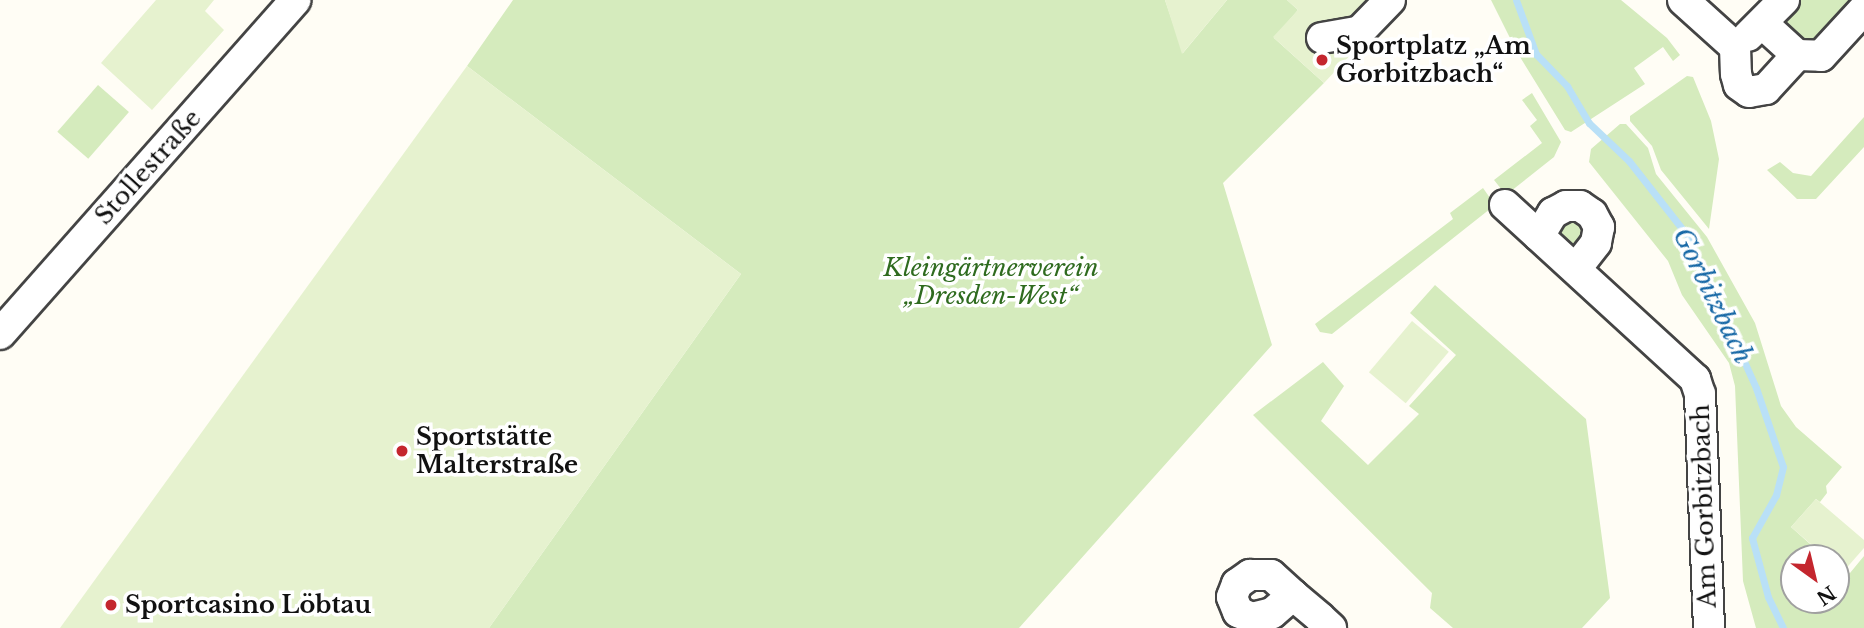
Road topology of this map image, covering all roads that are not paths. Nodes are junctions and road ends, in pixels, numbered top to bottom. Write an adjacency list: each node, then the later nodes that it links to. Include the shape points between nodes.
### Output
1 (296, 0): 13 (street, Stollestraße)
2 (1390, 0): 7 (street, via 1360,31)
3 (1683, 0): 8 (street)
4 (1784, 0): 6 (street)
5 (1864, 9): 9 (street, via 1821,56)
6 (1762, 23): 8 (street); 9 (street)
7 (1322, 38)
8 (1734, 47): 9 (street, via 1735,74 1739,85 1749,92 1766,89)
9 (1797, 55)
10 (1505, 205): 11 (street, Am Gorbitzbach)
11 (1539, 236): 12 (street, Am Gorbitzbach); 12 (street, via 1553,213 1566,206 1580,206 1592,214 1599,227 1596,243)
12 (1576, 269): 16 (street, Am Gorbitzbach, via 1695,379 1700,394)
13 (0, 334)
14 (1293, 594): 15 (street)
15 (1331, 628)
16 (1709, 628)

